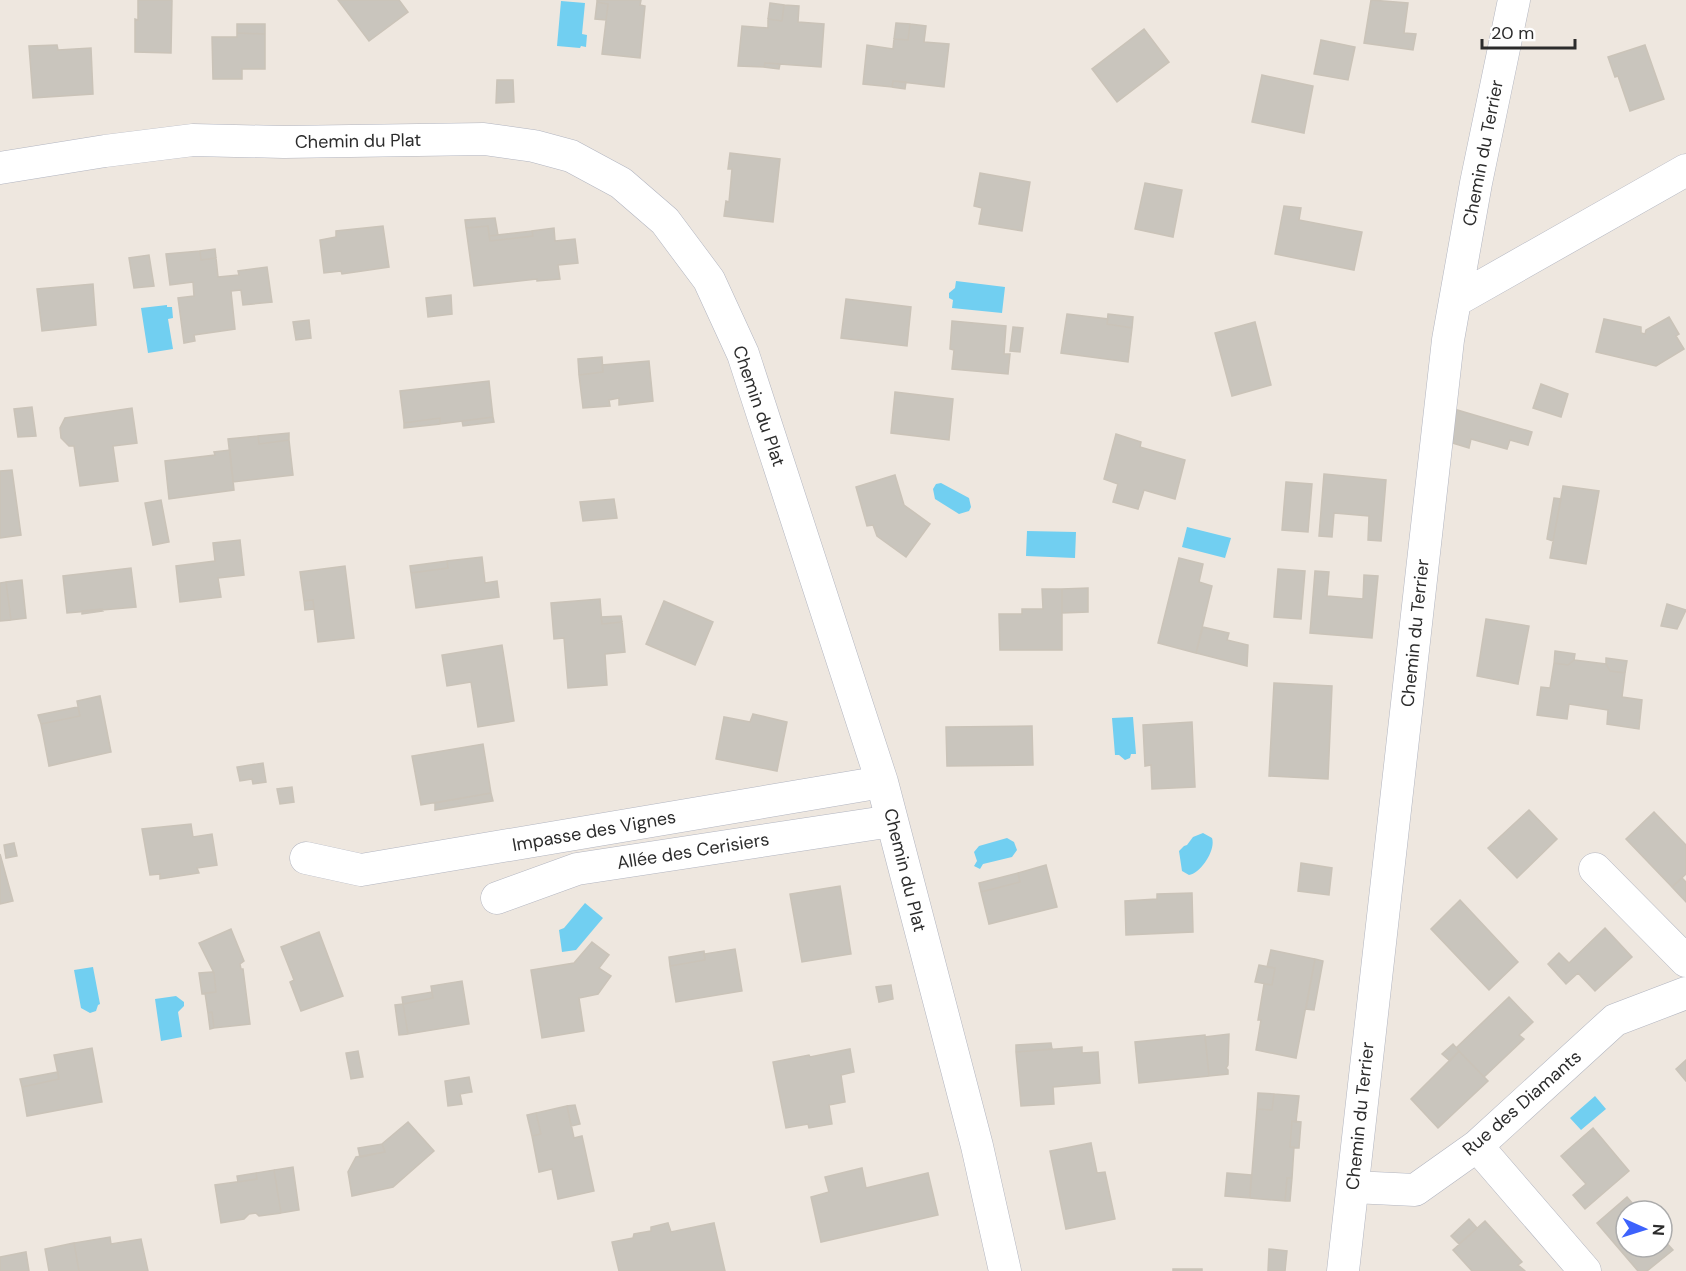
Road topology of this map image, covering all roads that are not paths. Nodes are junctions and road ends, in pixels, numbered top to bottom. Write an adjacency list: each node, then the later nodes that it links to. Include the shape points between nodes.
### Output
1 (1514, 0): 4 (street, Chemin du Terrier)
2 (0, 168): 5 (street, Chemin du Plat, via 193,140 484,138 571,156 621,183 665,221 709,280 743,354)
3 (1686, 170): 4 (street)
4 (1455, 301): 13 (street, Chemin du Terrier)
5 (882, 782): 6 (street, Chemin du Plat); 7 (street, Impasse des Vignes, via 362,870)
6 (892, 821): 9 (street, Allée des Cerisiers, via 577,869); 14 (street, Chemin du Plat, via 977,1146)
7 (306, 858)
8 (1595, 869): 10 (street)
9 (497, 898)
10 (1686, 961)
11 (1686, 993): 12 (street, Rue des Diamants, via 1616,1020)
12 (1477, 1146): 13 (street, Rue des Diamants, via 1415,1190); 16 (street)
13 (1353, 1187): 15 (street, Chemin du Terrier)
14 (1005, 1271)
15 (1343, 1271)
16 (1585, 1271)

